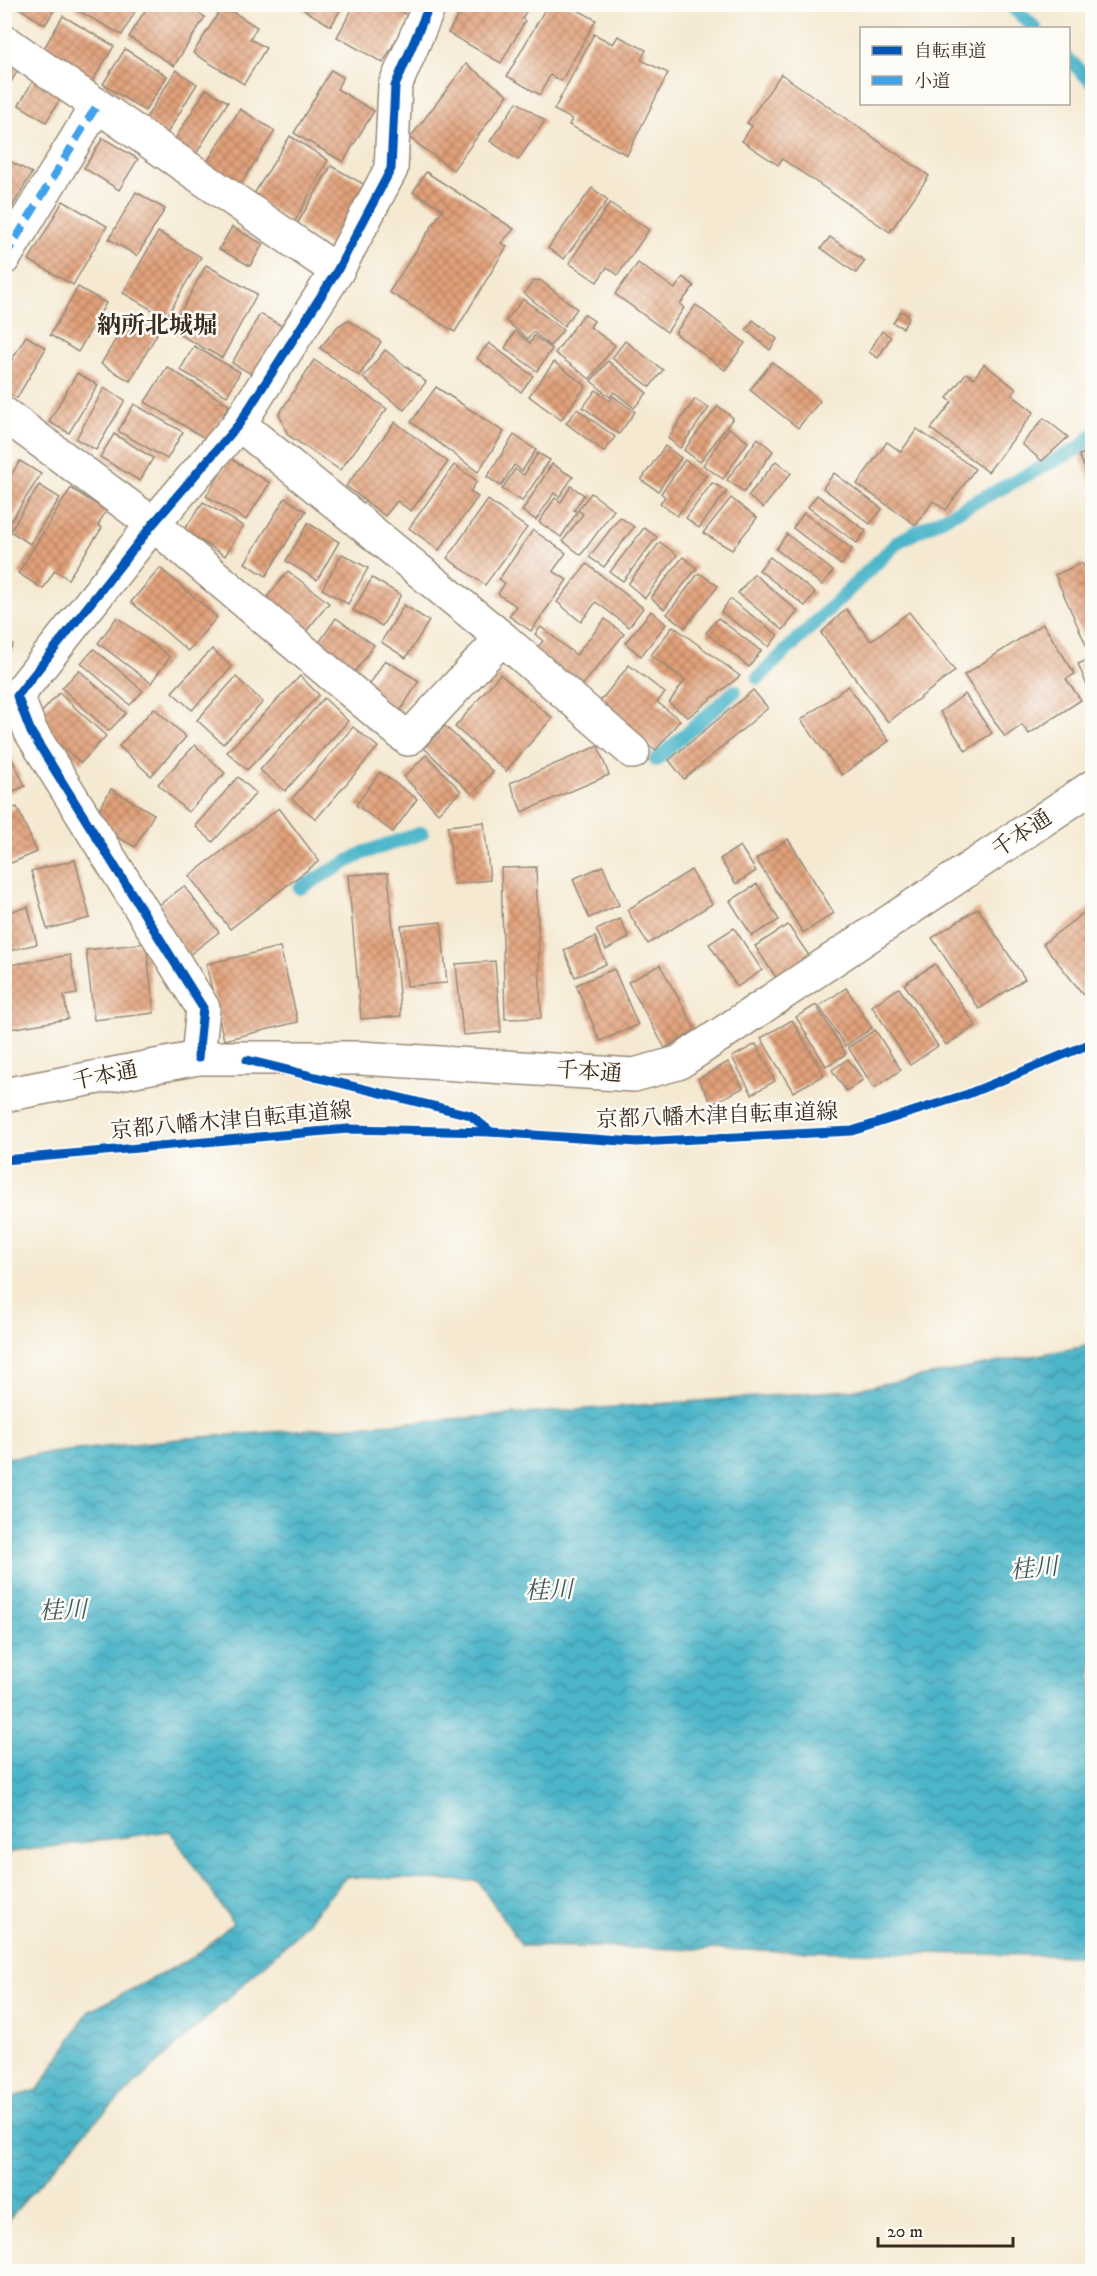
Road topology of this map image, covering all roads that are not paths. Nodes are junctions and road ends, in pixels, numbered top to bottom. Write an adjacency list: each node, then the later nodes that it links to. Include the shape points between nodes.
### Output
1 (430, 4): 5 (street, via 395,86 391,169)
2 (4, 40): 3 (street)
3 (98, 105): 4 (street); 5 (street)
4 (4, 258)
5 (337, 271): 7 (street)
6 (4, 414): 8 (street)
7 (239, 424): 8 (street); 9 (street)
8 (153, 524): 9 (street, via 408,739); 10 (street)
9 (502, 638): 11 (street)
10 (11, 696): 13 (street, via 203,1008)
11 (633, 752)
12 (1092, 787): 13 (street, 千本通, via 678,1063 634,1075 360,1058)
13 (198, 1058): 14 (street, 千本通)
14 (4, 1095)

